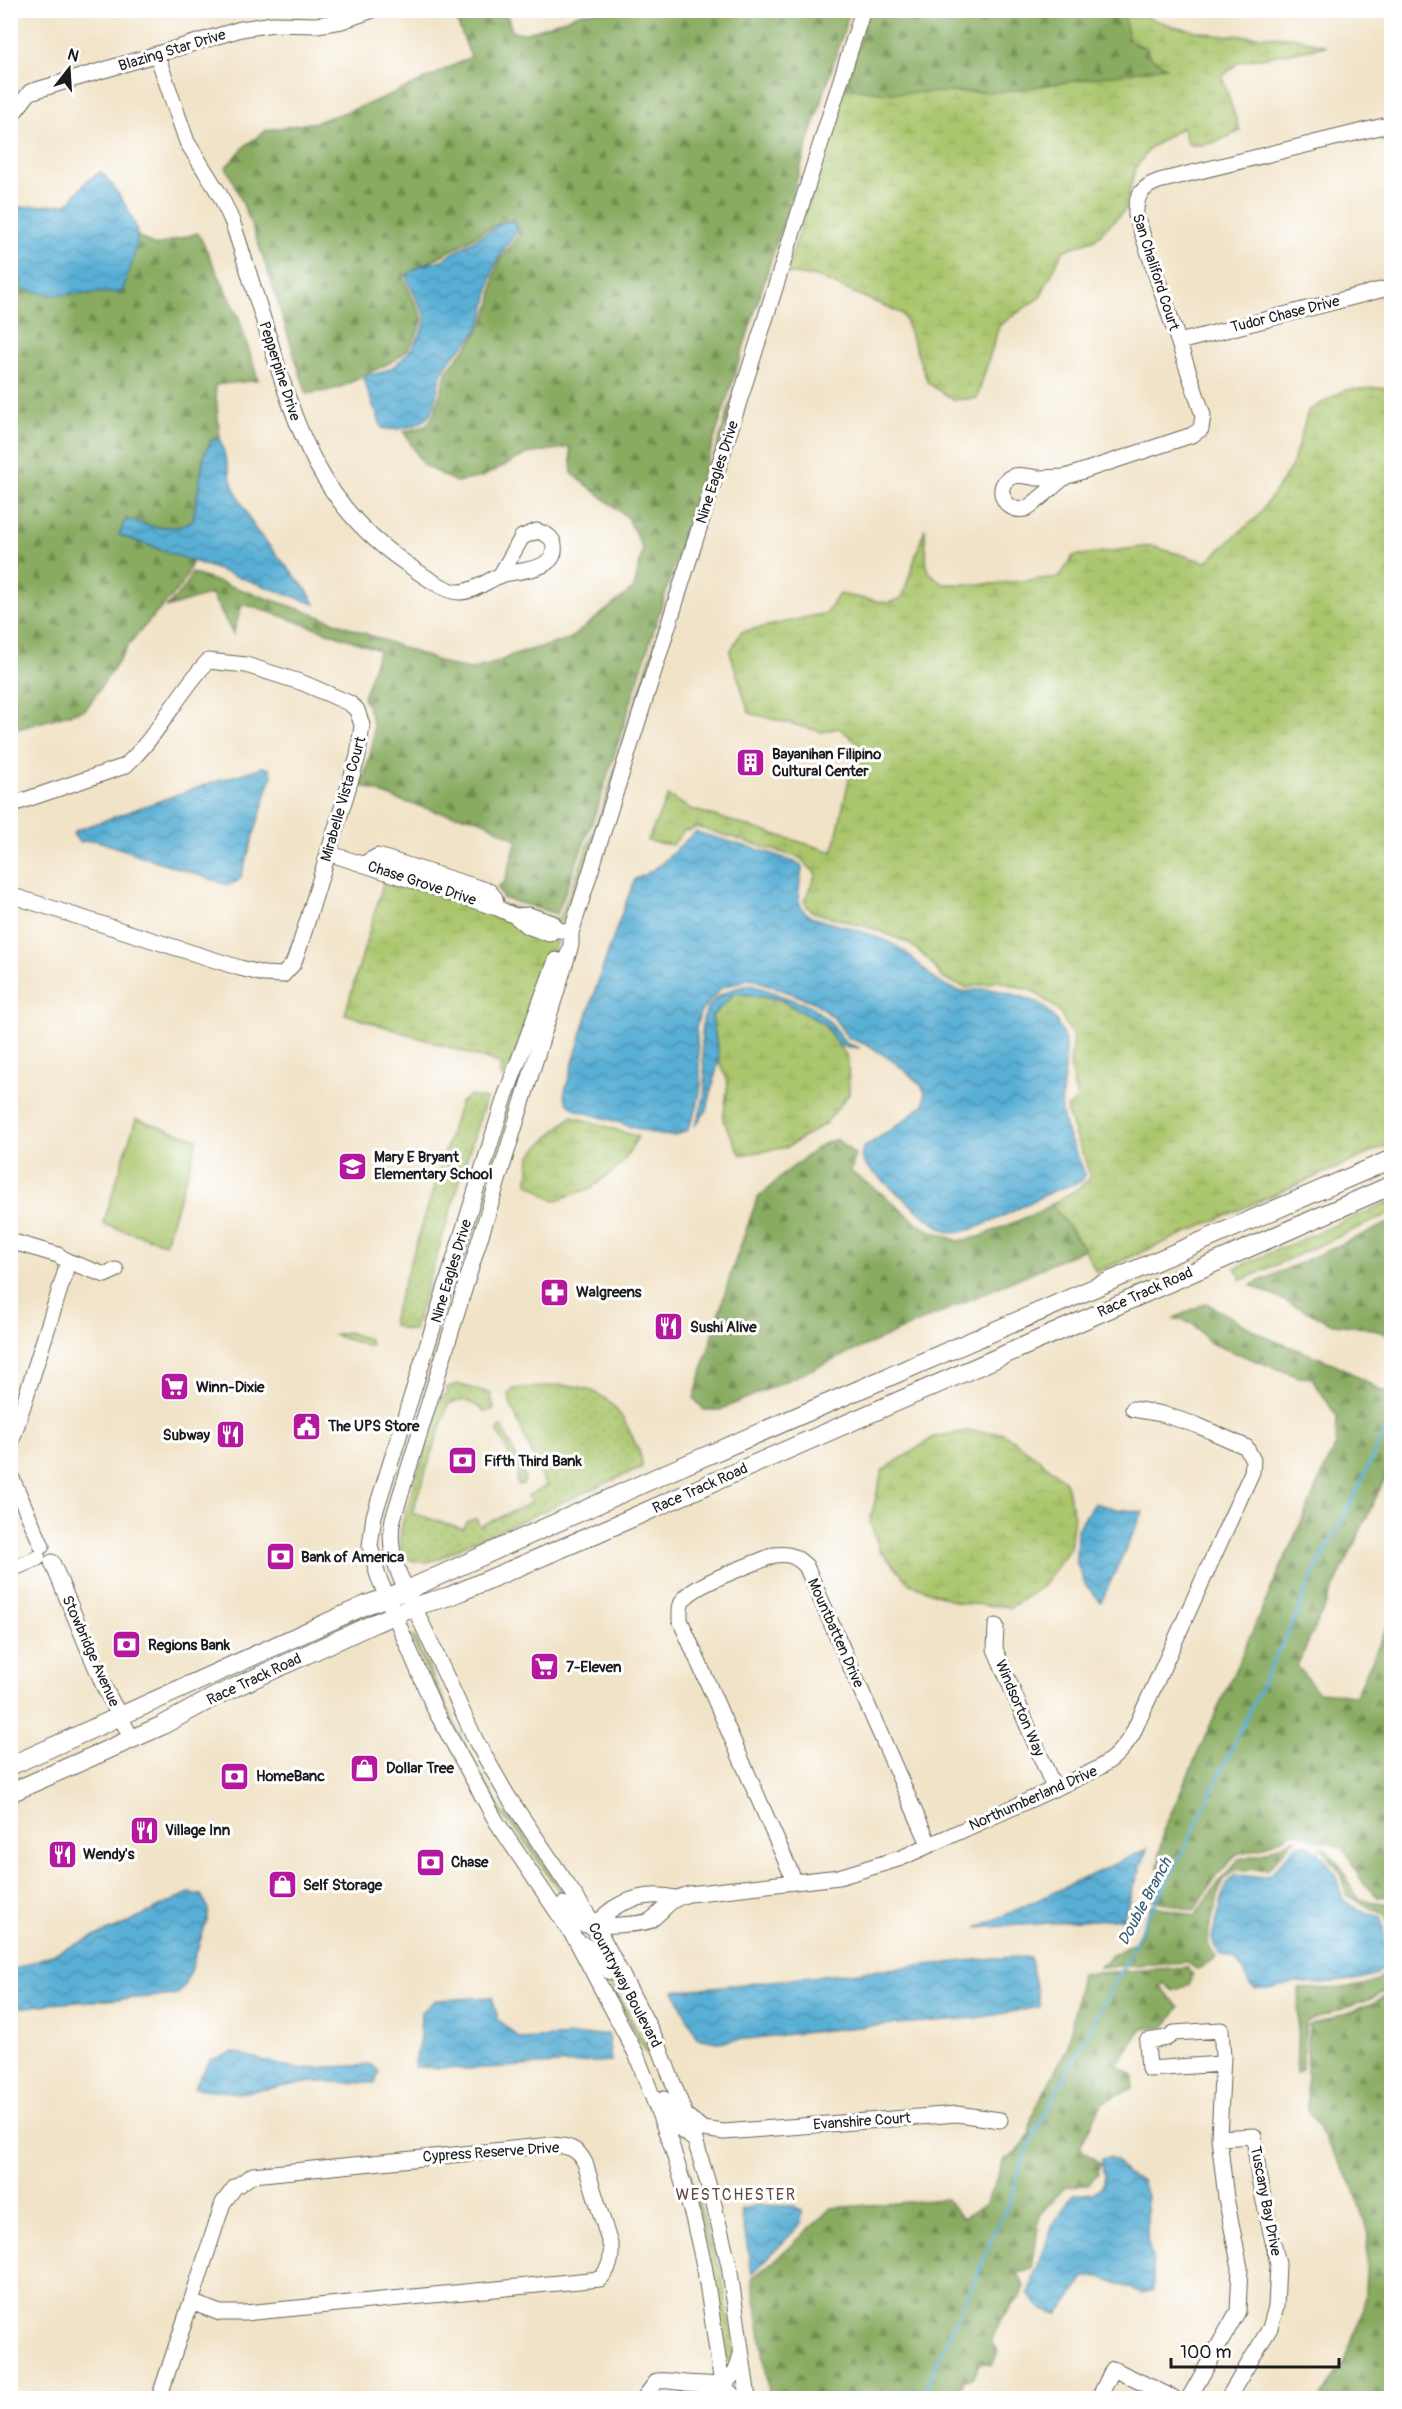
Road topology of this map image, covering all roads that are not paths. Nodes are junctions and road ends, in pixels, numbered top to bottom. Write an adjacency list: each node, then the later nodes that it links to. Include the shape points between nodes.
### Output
1 (373, 10): 3 (street, Blazing Star Drive, via 342,21 241,29)
2 (863, 10): 13 (street, Nine Eagles Drive)
3 (157, 55): 4 (street, Blazing Star Drive, via 30,92); 9 (street, Pepperpine Drive, via 187,142 232,220 294,420 332,493 375,541 448,589 471,590)
4 (16, 110)
5 (1392, 124): 7 (street, San Chaliford Court, via 1159,181 1139,194 1136,215)
6 (1392, 287): 7 (street, Tudor Chase Drive)
7 (1179, 342): 8 (street, San Chaliford Court, via 1203,415 1201,429)
8 (1065, 477)
9 (500, 576)
10 (10, 805): 11 (street, Mirabelle Vista Court, via 125,766 138,755 208,661 234,662 339,697 357,710 363,733)
11 (328, 853): 12 (street, Mirabelle Vista Court, via 293,964 283,975 240,968); 13 (street, Chase Grove Drive, via 363,864 378,856 489,891 496,908 527,926 549,934)
12 (10, 895)
13 (564, 931): 14 (street, Nine Eagles Drive, via 564,940); 15 (street, Nine Eagles Drive, via 571,945)
14 (505, 1097): 15 (street); 31 (street, Nine Eagles Drive, via 374,1516 370,1546)
15 (521, 1103): 32 (street, Nine Eagles Drive, via 391,1531 391,1550)
16 (1392, 1159): 19 (main road, Race Track Road)
17 (1392, 1185): 21 (main road, Race Track Road)
18 (10, 1241): 20 (street)
19 (1200, 1242): 21 (main road); 26 (main road, Race Track Road)
20 (67, 1261): 22 (street); 24 (street)
21 (1212, 1263): 27 (main road, Race Track Road)
22 (111, 1273)
23 (1133, 1409): 38 (street, Northumberland Drive, via 1162,1414 1246,1447 1253,1460 1252,1473 1122,1751 1107,1765)
24 (10, 1447)
25 (10, 1473): 29 (street, Stowbridge Avenue)
26 (662, 1475): 27 (main road); 28 (main road, via 644,1494 601,1516); 32 (main road, Race Track Road)
27 (700, 1487): 28 (main road, Race Track Road)
28 (595, 1534): 32 (main road, Race Track Road, via 450,1596)
29 (44, 1556): 30 (street); 35 (street, Stowbridge Avenue)
30 (10, 1570)
31 (386, 1597): 32 (main road, Race Track Road); 33 (street, Nine Eagles Drive); 35 (main road, Race Track Road)
32 (411, 1598): 33 (main road, Race Track Road); 44 (street, Countryway Boulevard, via 477,1741 507,1795)
33 (394, 1615): 36 (main road, Race Track Road); 40 (street, Countryway Boulevard, via 435,1710)
34 (996, 1626): 38 (street, Windsorton Way, via 995,1649)
35 (120, 1716): 36 (street, Stowbridge Avenue); 37 (main road, Race Track Road)
36 (132, 1739): 39 (main road, Race Track Road)
37 (10, 1766)
38 (1054, 1788): 41 (street, Northumberland Drive)
39 (10, 1793)
40 (493, 1816): 44 (street, via 515,1836 575,1920 586,1926); 45 (street, Countryway Boulevard)
41 (929, 1844): 42 (street, Northumberland Drive, via 901,1858 839,1877); 42 (street, Mountbatten Drive, via 806,1566 798,1557 774,1555 686,1596 680,1606 680,1620)
42 (795, 1882): 43 (street, Northumberland Drive)
43 (675, 1898): 44 (street, via 644,1924); 44 (street, Northumberland Drive, via 661,1894 624,1903 605,1915)
44 (598, 1926): 45 (street, Northumberland Drive); 48 (street, Countryway Boulevard)
45 (576, 1940): 46 (street, Countryway Boulevard); 48 (street, via 599,1954 641,2030)
46 (630, 2041): 53 (street, via 648,2063 674,2122); 54 (street, Countryway Boulevard)
47 (1221, 2064): 47 (street, via 1149,2069 1147,2041 1174,2033 1221,2030); 52 (street)
48 (667, 2067): 49 (street, Countryway Boulevard)
49 (686, 2115): 51 (street, Evanshire Court, via 703,2129); 53 (street, Countryway Boulevard)
50 (1000, 2120): 51 (street, Evanshire Court, via 957,2114)
51 (722, 2132): 53 (street, Evanshire Court); 55 (street, via 706,2146)
52 (1219, 2138): 67 (street, via 1240,2268 1238,2311); 68 (street, Tuscany Bay Drive, via 1254,2136 1259,2179 1278,2264 1276,2307 1270,2328)
53 (695, 2140): 54 (street, via 682,2151); 55 (street, Countryway Boulevard)
54 (678, 2165): 57 (street, Countryway Boulevard, via 705,2270)
55 (703, 2168): 58 (street, Countryway Boulevard, via 729,2265)
56 (191, 2302): 56 (street, Cypress Reserve Drive, via 224,2203 235,2187 253,2175 269,2172 565,2146 581,2155 585,2163 611,2247 608,2270 600,2279 589,2281 245,2313 220,2313); 61 (street, Cypress Reserve Drive)
57 (717, 2350): 59 (street, Countryway Boulevard); 60 (street)
58 (741, 2351): 59 (street, via 734,2375); 64 (street, Countryway Boulevard)
59 (723, 2392): 60 (street); 63 (street)
60 (705, 2394): 62 (street, via 657,2382)
61 (159, 2398)
62 (644, 2398)
63 (735, 2398)
64 (748, 2398)
65 (1099, 2398): 66 (street, via 1113,2369)
66 (1174, 2398)
67 (1189, 2398)
68 (1228, 2398)

